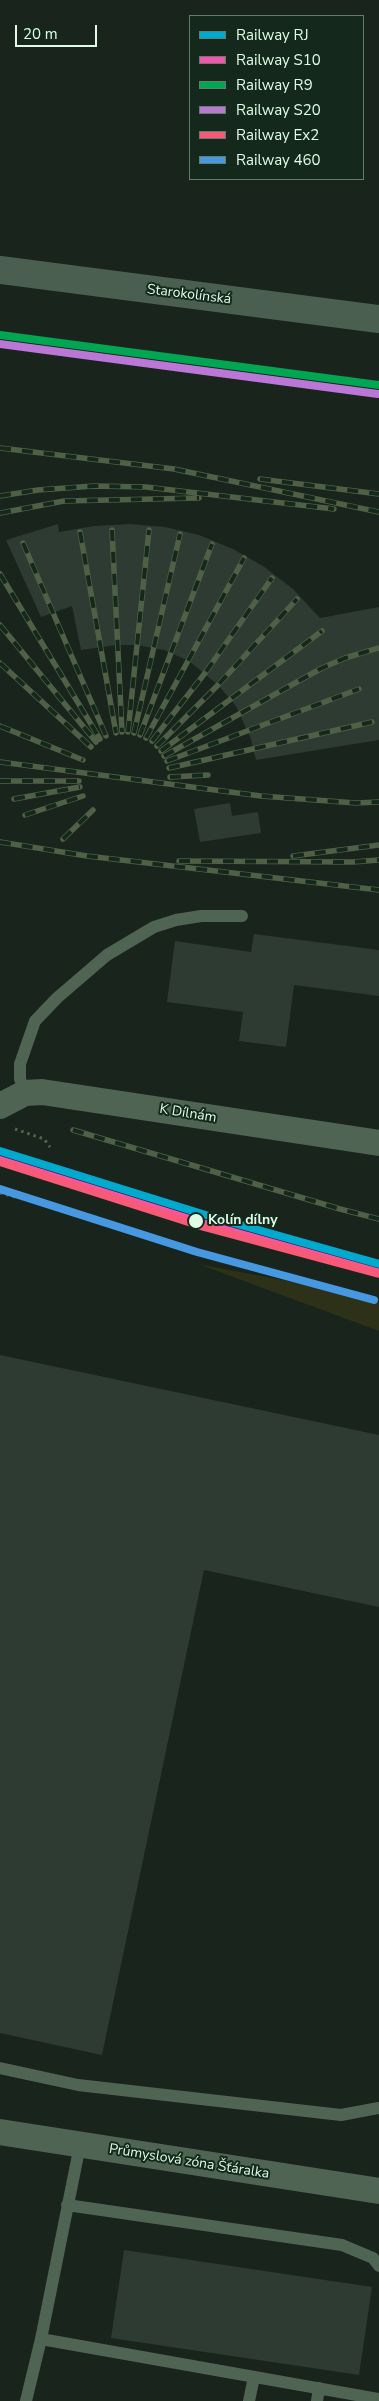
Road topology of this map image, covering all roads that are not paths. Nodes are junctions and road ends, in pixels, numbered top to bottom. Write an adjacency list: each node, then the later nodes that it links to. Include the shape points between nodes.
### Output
1 (0, 270): 2 (street, Starokolínská)
2 (379, 319)
3 (242, 916): 4 (lane, via 176,920 154,927 107,955 56,998 35,1021 20,1064 20,1079)
4 (25, 1093): 5 (street, K Dílnám); 6 (street, K Dílnám, via 42,1092)
5 (4, 1116)
6 (379, 1143)
7 (0, 2068): 8 (lane, via 78,2085 341,2115)
8 (379, 2108)
9 (0, 2132): 10 (street, Průmyslová zóna Šťáralka)
10 (80, 2145): 11 (street, Průmyslová zóna Šťáralka); 12 (lane)
11 (379, 2191)
12 (67, 2205): 13 (lane, via 342,2245 373,2258); 14 (lane)
13 (379, 2266)
14 (41, 2339): 15 (lane); 18 (lane)
15 (254, 2377): 16 (lane); 19 (lane)
16 (318, 2395): 17 (lane)
17 (379, 2399)
18 (26, 2401)
19 (250, 2401)

